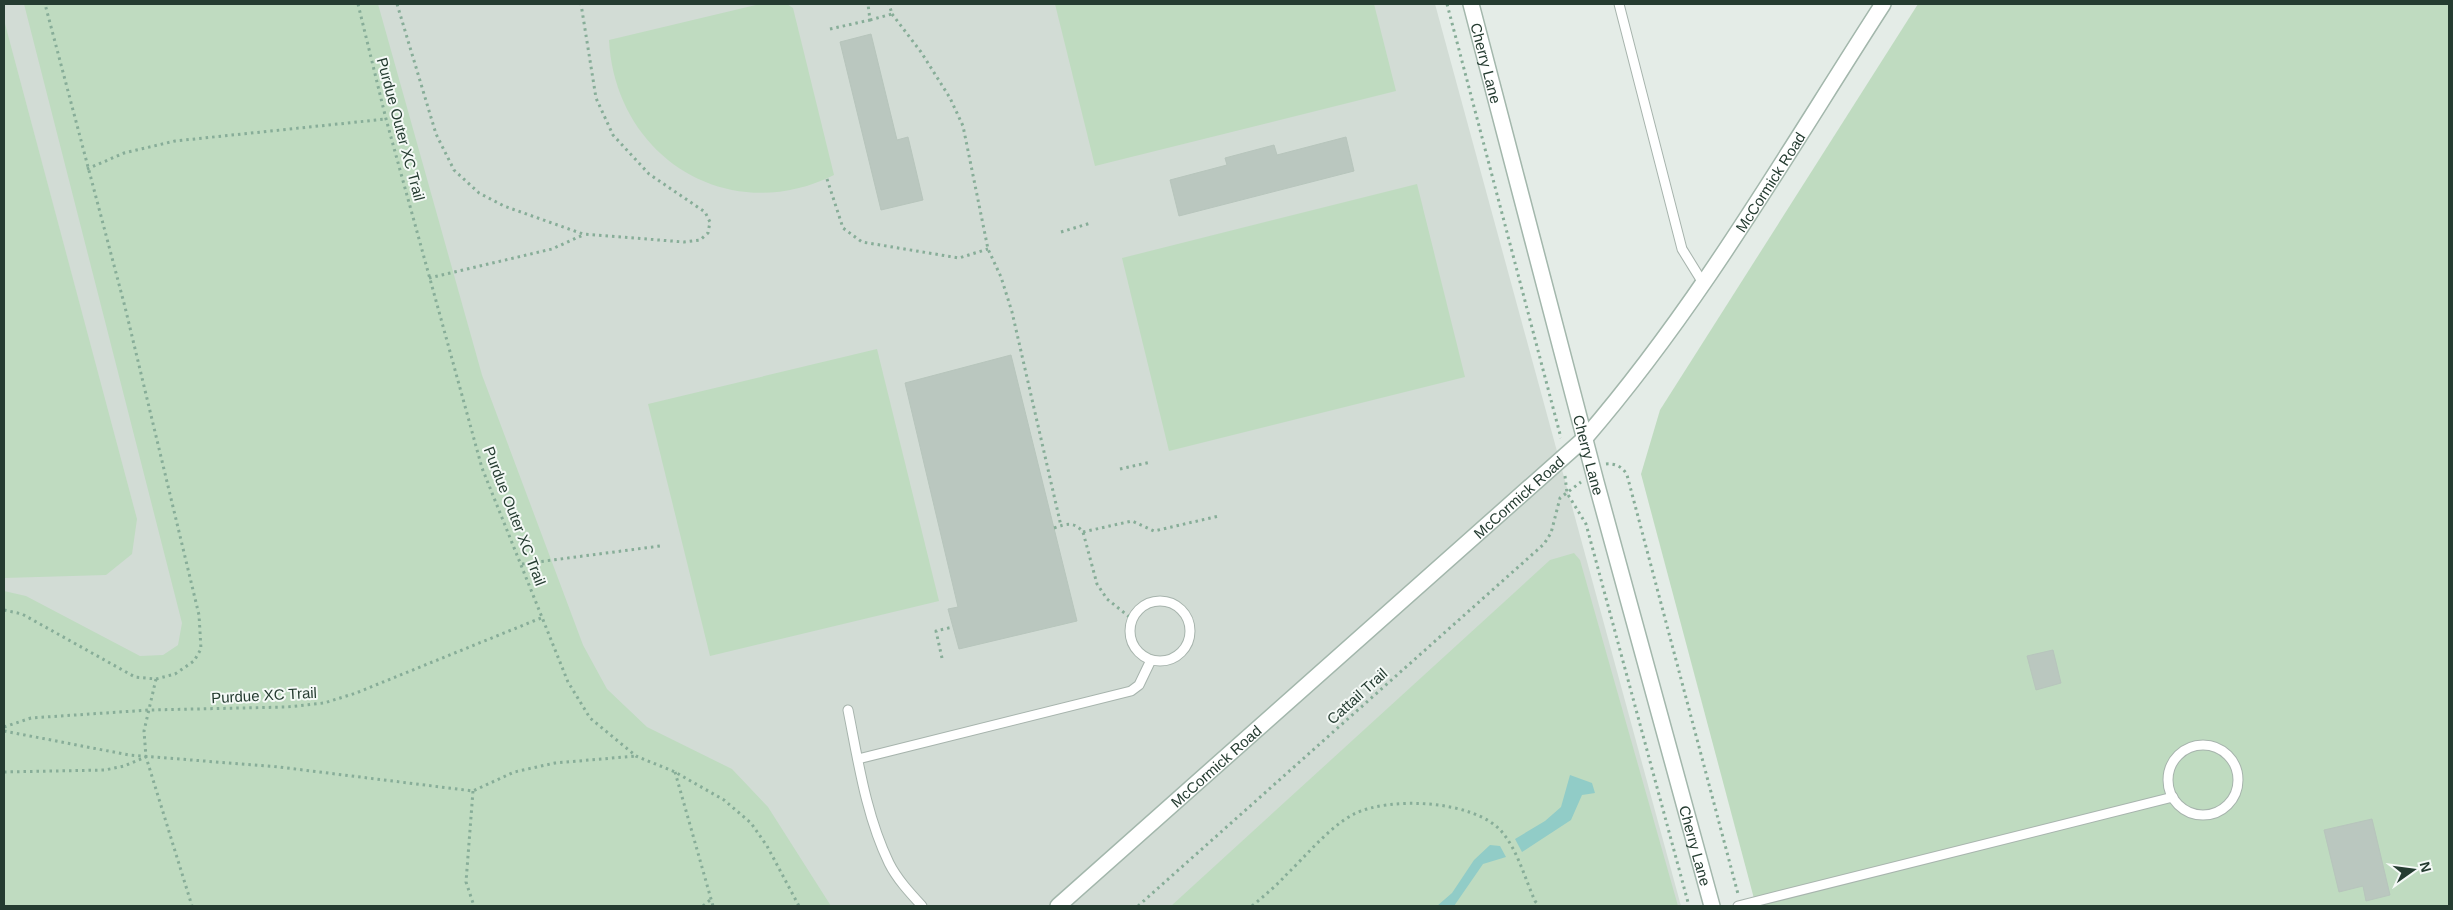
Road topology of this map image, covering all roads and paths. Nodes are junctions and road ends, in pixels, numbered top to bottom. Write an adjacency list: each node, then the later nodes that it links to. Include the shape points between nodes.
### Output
1 (45, 4): 15 (path)
2 (358, 4): 14 (path, Purdue Outer XC Trail)
3 (397, 4): 19 (path, via 436,134 454,170 479,193 504,206)
4 (581, 4): 19 (path, via 596,98 613,135 649,174 705,212 710,222 708,233 700,240 684,242)
5 (868, 4): 12 (path)
6 (889, 4): 11 (path)
7 (1447, 4): 24 (path, via 1560,431)
8 (1471, 4): 23 (street, Cherry Lane)
9 (1618, 4): 22 (lane, via 1682,249)
10 (1882, 4): 22 (street, McCormick Road)
11 (892, 14): 12 (path); 20 (path, via 926,59 963,126)
12 (870, 20): 13 (path)
13 (830, 29)
14 (386, 119): 15 (path, via 161,143 124,153); 21 (path, Purdue Outer XC Trail)
15 (87, 169): 42 (path, via 125,307 202,635 201,649 194,661 175,674)
16 (827, 179): 20 (path, via 843,228 862,242 959,258)
17 (1092, 223): 18 (path)
18 (1061, 232)
19 (583, 234): 21 (path, via 552,249)
20 (988, 249): 31 (path, via 1012,312)
21 (429, 278): 35 (path, Purdue Outer XC Trail, via 482,468)
22 (1703, 283): 23 (street, McCormick Road, via 1631,385)
23 (1585, 438): 24 (street, McCormick Road); 67 (street, Cherry Lane)
24 (1563, 458): 29 (path); 62 (street, McCormick Road)
25 (1151, 462): 27 (path)
26 (1606, 464): 54 (path, via 1614,464 1627,475)
27 (1120, 469)
28 (1571, 490): 29 (path, Cattail Trail)
29 (1567, 493): 63 (path, Cattail Trail, via 1560,498 1551,533 1544,544); 66 (path, via 1586,524)
30 (1219, 516): 33 (path, via 1154,531 1132,521)
31 (1061, 526): 32 (path); 33 (path, via 1077,525)
32 (1054, 528)
33 (1083, 532): 38 (path, via 1097,584 1107,599)
34 (660, 546): 35 (path)
35 (522, 564): 37 (path, Purdue Outer XC Trail)
36 (4, 610): 42 (path, via 22,614 135,676)
37 (541, 618): 43 (path, Purdue XC Trail, via 324,703 287,707); 48 (path, Purdue Outer XC Trail, via 568,682 590,718)
38 (1132, 619): 41 (lane, via 1130,629 1135,648); 41 (lane, via 1144,605 1164,600 1173,603 1187,617 1190,637 1186,646 1171,659)
39 (953, 627): 40 (path, via 936,630)
40 (942, 658)
41 (1151, 660): 49 (lane, via 1139,685 1131,691)
42 (156, 679): 43 (path)
43 (149, 710): 45 (path, Purdue XC Trail, via 31,718); 47 (path, via 144,731)
44 (848, 710): 49 (lane)
45 (4, 727)
46 (4, 731): 47 (path, via 119,754)
47 (146, 756): 50 (path, via 105,770); 52 (path, via 279,767); 56 (path)
48 (636, 756): 51 (path, Purdue Outer XC Trail); 52 (path, via 555,763 514,772)
49 (858, 759): 61 (lane, via 878,837 890,865)
50 (4, 772)
51 (675, 772): 55 (path); 60 (path, Purdue Outer XC Trail, via 724,800 751,823)
52 (472, 790): 57 (path, via 466,882)
53 (2173, 797): 53 (lane, via 2180,806 2195,814 2212,814 2223,809 2236,791 2236,768 2222,750 2194,746 2179,754 2172,764 2168,775); 68 (lane)
54 (1737, 892)
55 (710, 900): 58 (path); 59 (path)
56 (192, 906)
57 (474, 906)
58 (702, 906)
59 (713, 906)
60 (799, 906)
61 (922, 906)
62 (1058, 906)
63 (1138, 906)
64 (1252, 906): 65 (path, via 1319,842 1354,814 1383,804 1418,803 1454,808 1486,818 1497,827 1514,852)
65 (1539, 906)
66 (1689, 906)
67 (1712, 906)
68 (1738, 906)

